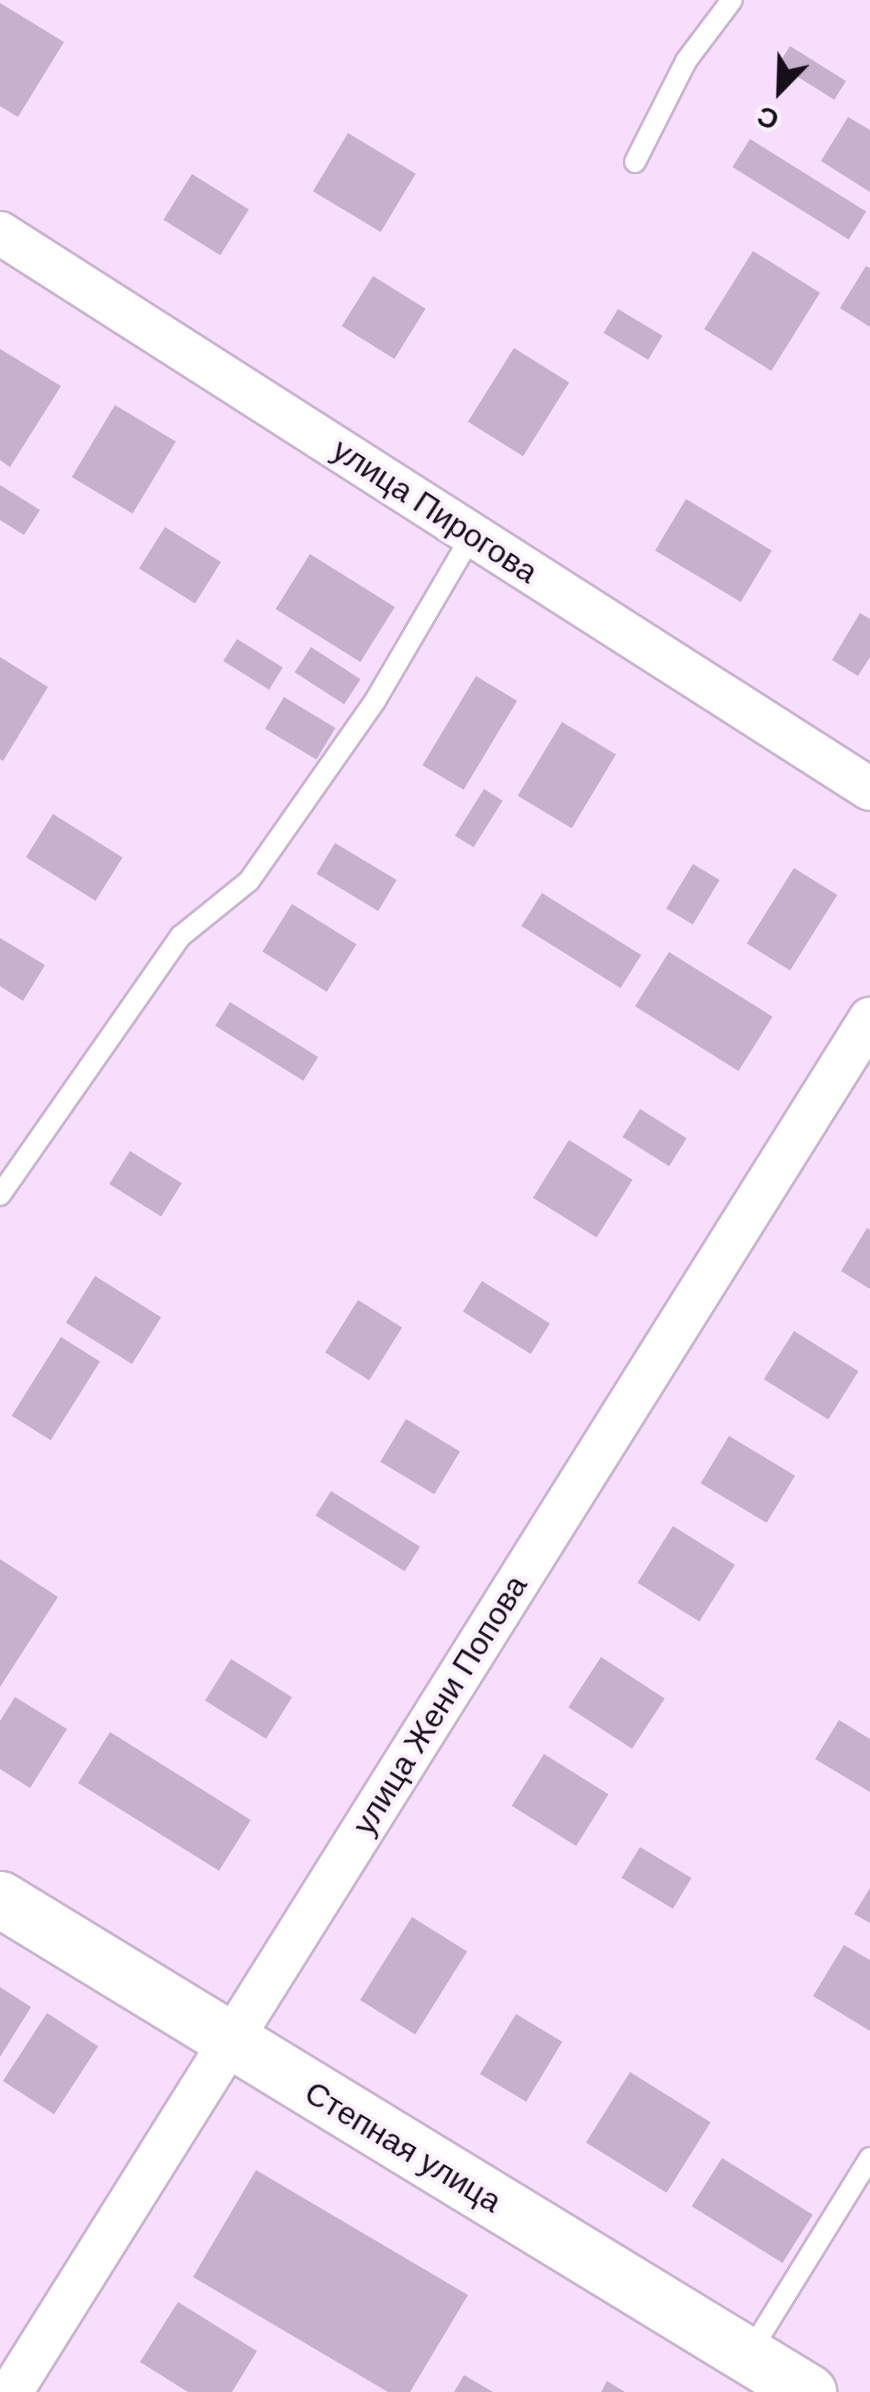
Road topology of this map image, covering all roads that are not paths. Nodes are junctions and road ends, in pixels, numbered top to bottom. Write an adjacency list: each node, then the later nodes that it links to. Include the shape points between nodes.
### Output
1 (732, 0): 2 (lane, via 686,60)
2 (634, 162)
3 (0, 232): 4 (street, улица Пирогова)
4 (472, 534): 5 (street, улица Пирогова); 7 (lane, via 374,701 249,881 181,936)
5 (870, 788)
6 (870, 1019): 9 (street, улица Жени Попова)
7 (0, 1196)
8 (0, 1899): 9 (main road, Степная улица)
9 (229, 2041): 11 (main road, Степная улица); 12 (street, улица Жени Попова)
10 (870, 2158): 11 (lane)
11 (748, 2356): 13 (main road, Степная улица)
12 (11, 2392)
13 (808, 2392)

